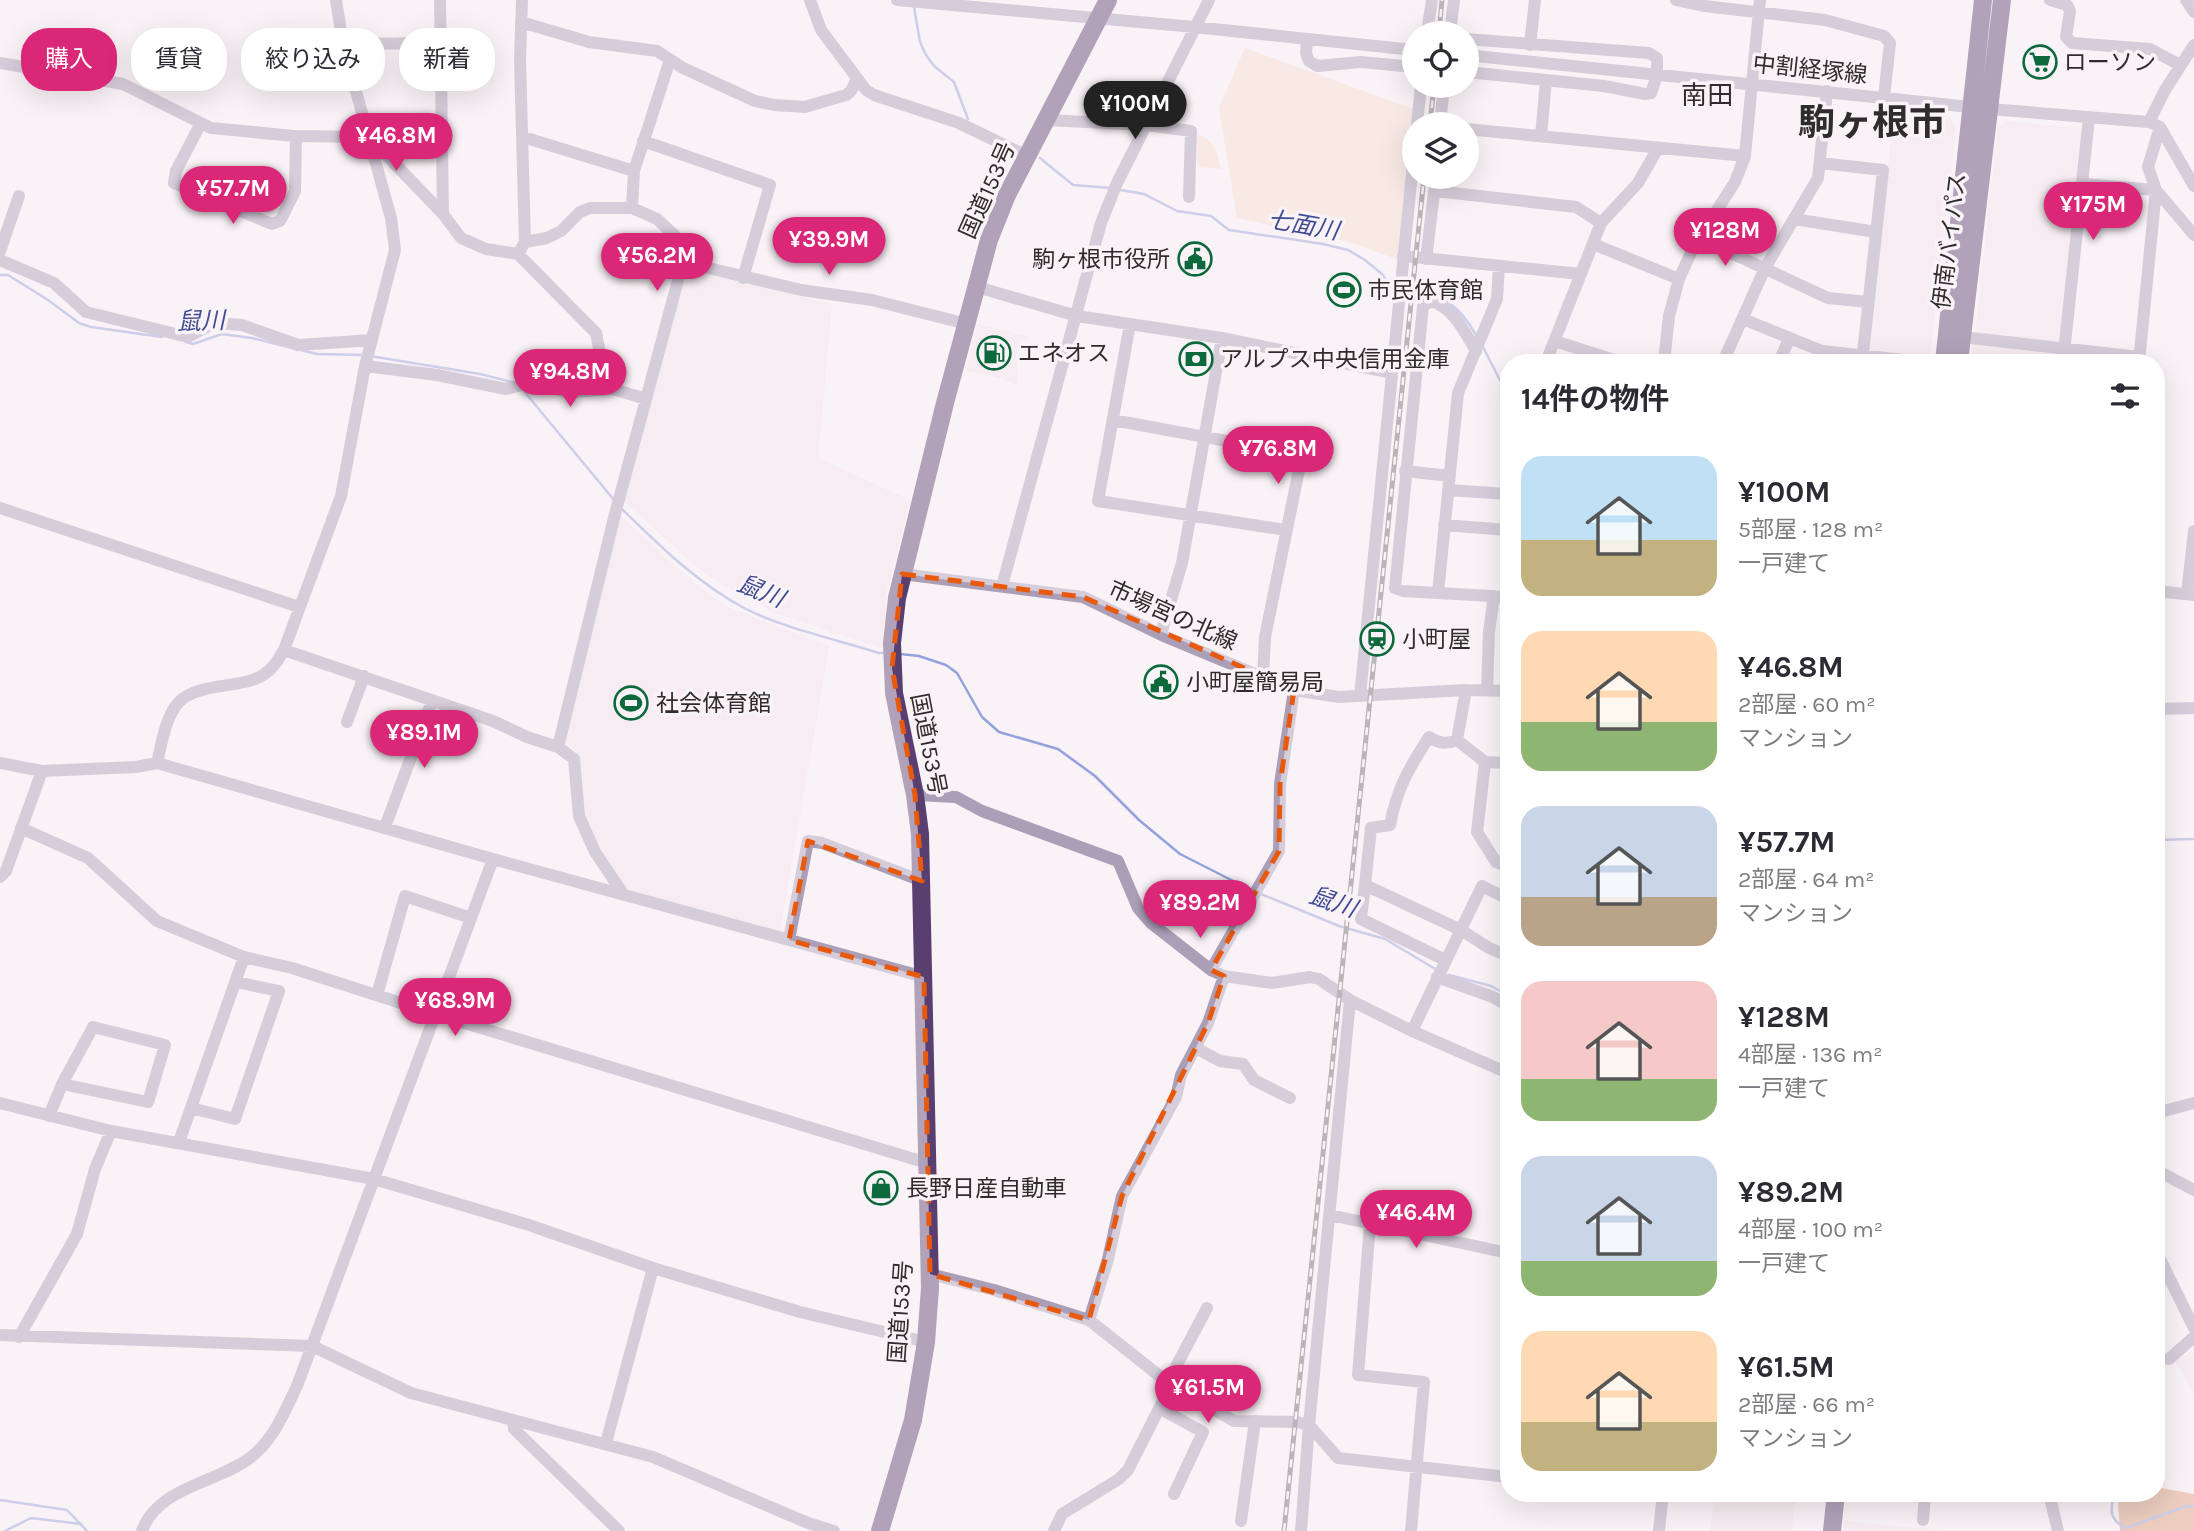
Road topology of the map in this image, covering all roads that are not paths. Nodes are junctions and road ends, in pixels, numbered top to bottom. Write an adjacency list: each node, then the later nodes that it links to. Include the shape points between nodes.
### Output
1 (336, 0): 24 (street)
2 (440, 0): 25 (street)
3 (522, 0): 22 (street)
4 (810, 0): 38 (street, via 821,30)
5 (1108, 0): 19 (highway, 国道153号)
6 (1209, 0): 23 (street)
7 (1432, 0): 20 (street)
8 (1454, 0): 21 (street)
9 (1535, 0): 29 (street)
10 (1676, 0): 16 (street)
11 (1983, 0): 45 (highway, 伊南バイパス)
12 (2002, 0): 45 (highway, 伊南バイパス)
13 (2050, 0): 34 (street, via 2067,5 2066,37 2072,43 2150,49)
14 (2186, 0): 18 (street)
15 (908, 1): 19 (street)
16 (1704, 3): 17 (street)
17 (1759, 5): 40 (street); 44 (street, via 1884,36 1890,43)
18 (2194, 12)
19 (1098, 19): 23 (street); 47 (highway, 国道153号)
20 (1429, 21)
21 (1452, 21)
22 (522, 22): 32 (street, via 589,42 657,51); 55 (street)
23 (1194, 27): 26 (street); 49 (street)
24 (341, 28)
25 (440, 28)
26 (1307, 39): 30 (street); 35 (street, via 1306,53 1317,66 1361,62)
27 (1479, 40): 29 (street)
28 (2194, 44): 34 (street)
29 (1530, 45): 37 (street, via 1649,53 1657,58)
30 (1402, 49)
31 (1479, 56): 37 (street, 中割経塚線)
32 (670, 60): 38 (street, via 755,101 788,107 846,95); 56 (street)
33 (0, 63): 48 (street, via 123,84)
34 (2180, 65): 50 (street)
35 (1402, 66)
36 (1479, 73): 39 (street)
37 (1657, 75): 39 (street, via 1651,93 1644,94); 40 (street, 中割経塚線)
38 (857, 79): 58 (street, via 874,95 958,123)
39 (1546, 80): 53 (street)
40 (1752, 84): 43 (street, 中割経塚線); 59 (street)
41 (357, 91): 54 (street)
42 (441, 91): 70 (street)
43 (1827, 91): 44 (street, 中割経塚線); 60 (street)
44 (1884, 97): 45 (street, 中割経塚線)
45 (1981, 108): 46 (street, 中割経塚線); 94 (highway, 伊南バイパス); 108 (highway, 伊南バイパス)
46 (2089, 118): 50 (street, 中割経塚線); 62 (street)
47 (1046, 120): 49 (street); 58 (highway, 国道153号)
48 (201, 123): 52 (street, via 211,128); 52 (street, via 174,183 272,224 280,221 295,191)
49 (1146, 125): 68 (street, via 1191,131); 90 (street, via 1101,223)
50 (2155, 125): 63 (street); 65 (street, via 2148,167)
51 (1479, 130): 53 (street)
52 (296, 136): 54 (street)
53 (1541, 136): 57 (street)
54 (369, 137): 70 (street); 100 (street, via 395,250)
55 (523, 137): 61 (street); 77 (street)
56 (643, 141): 61 (street); 86 (street, via 770,185)
57 (1658, 148): 59 (street); 72 (street, via 1638,183)
58 (1027, 156): 88 (highway, 国道153号, via 989,240)
59 (1745, 156): 75 (street, via 1735,182)
60 (1820, 163): 71 (street, via 1818,178); 73 (street, via 1883,170)
61 (634, 171): 69 (street)
62 (2083, 184): 65 (street); 98 (street)
63 (2194, 186)
64 (1410, 189): 79 (street)
65 (2156, 190): 74 (street); 112 (street)
66 (1434, 191): 72 (street, via 1576,207); 80 (street)
67 (19, 196): 78 (street)
68 (1189, 197)
69 (632, 208): 77 (street, via 590,208 561,231); 82 (street, via 657,219 687,247)
70 (443, 214): 77 (street, via 466,242 486,249)
71 (1794, 219): 73 (street); 84 (street)
72 (1601, 223): 76 (street)
73 (1876, 232): 89 (street)
74 (2194, 236)
75 (1699, 238): 84 (street); 87 (street)
76 (1593, 244): 85 (street); 87 (street)
77 (522, 248): 114 (street, via 596,333 603,369)
78 (0, 251)
79 (1403, 256): 80 (street); 113 (street)
80 (1426, 259): 83 (street)
81 (0, 260): 100 (street, via 54,283 86,312 188,337 214,323 242,325 298,345)
82 (683, 262): 86 (street); 115 (street)
83 (1499, 266): 85 (street); 99 (street, via 1497,299)
84 (1765, 268): 89 (street, via 1828,298); 91 (street)
85 (1581, 274): 97 (street)
86 (743, 278): 92 (street, via 872,300)
87 (1679, 279): 103 (street)
88 (976, 287): 90 (street); 92 (highway, 国道153号)
89 (1868, 302): 107 (street)
90 (1077, 316): 93 (street); 129 (street)
91 (1743, 318): 96 (street); 104 (street)
92 (967, 324): 128 (highway, 国道153号)
93 (1130, 324): 95 (street); 116 (street)
94 (1962, 337): 98 (street); 109 (highway, 伊南バイパス)
95 (1222, 338): 113 (street); 117 (street)
96 (1789, 339): 105 (street); 106 (street)
97 (1555, 341): 101 (street); 102 (street)
98 (2064, 348): 110 (street); 111 (street)
99 (1476, 349): 118 (street, via 1450,311 1432,302 1423,306); 119 (street, via 1458,393)
100 (368, 354): 114 (street, via 437,375 510,388 536,381 570,392); 135 (street, via 341,496)
101 (1549, 354)
102 (1590, 354)
103 (1665, 354)
104 (1727, 354)
105 (1782, 354)
106 (1837, 354)
107 (1863, 354)
108 (1945, 354)
109 (1960, 354)
110 (2064, 354)
111 (2102, 354)
112 (2140, 354)
113 (1392, 373): 144 (street)
114 (613, 389): 115 (street)
115 (646, 399): 150 (street)
116 (1113, 420): 117 (street); 123 (street, via 1098,501)
117 (1204, 437): 123 (street); 126 (street, via 1302,455)
118 (1405, 471): 119 (street); 131 (street, via 1395,588)
119 (1450, 476): 120 (street)
120 (1448, 490): 121 (street); 124 (street)
121 (1500, 493)
122 (0, 508): 135 (street)
123 (1190, 515): 126 (street); 136 (street, via 1182,563)
124 (1444, 525): 125 (street); 131 (street)
125 (1500, 529)
126 (1286, 530): 139 (street, via 1265,637)
127 (2194, 531): 132 (street)
128 (902, 575): 129 (street, 市場宮の北線); 156 (highway, 国道153号, via 893,621 892,668)
129 (1002, 586): 136 (street, 市場宮の北線, via 1083,597)
130 (2165, 592): 132 (street)
131 (1438, 593): 133 (street)
132 (2191, 595)
133 (1494, 596): 134 (street); 142 (street)
134 (1500, 596)
135 (299, 607): 137 (street)
136 (1161, 634): 139 (street, 市場宮の北線)
137 (284, 650): 138 (street); 153 (street, via 262,677 201,691 178,702 163,733)
138 (364, 676): 145 (street); 148 (street)
139 (1264, 677): 140 (street, 市場宮の北線)
140 (1294, 690): 144 (street, 市場宮の北線); 172 (street, via 1280,784 1279,851)
141 (1466, 690): 142 (street, 市場宮の北線); 144 (street, 市場宮の北線); 149 (street)
142 (1488, 690): 143 (street, 市場宮の北線)
143 (1500, 691)
144 (1360, 696)
145 (432, 701): 150 (street); 157 (street)
146 (2194, 708): 147 (street)
147 (2165, 709)
148 (347, 722)
149 (1457, 740): 151 (street); 163 (street, via 1439,743 1429,737 1406,774 1390,825 1371,828)
150 (558, 747): 164 (street, via 574,759 579,816 595,852)
151 (1485, 762): 154 (street); 160 (street, via 1477,832)
152 (0, 763): 155 (street)
153 (157, 763): 155 (street); 157 (street)
154 (1500, 763)
155 (42, 771): 158 (street)
156 (915, 795): 162 (highway, 国道153号); 172 (street, via 956,797 1118,861 1138,908)
157 (386, 827): 159 (street)
158 (21, 828): 161 (street); 170 (street, via 88,858 157,921)
159 (493, 859): 164 (street); 166 (street)
160 (1500, 864)
161 (0, 877)
162 (922, 881): 168 (street, via 808,841); 173 (highway, 国道153号)
163 (1365, 885): 167 (street); 171 (street, via 1361,919)
164 (624, 895): 168 (street)
165 (1500, 895): 167 (street, via 1482,886)
166 (471, 918): 177 (street, via 405,896); 180 (street)
167 (1461, 930): 169 (street); 171 (street)
168 (789, 940): 173 (street)
169 (1500, 953)
170 (244, 957): 176 (street); 177 (street)
171 (1444, 962): 175 (street)
172 (1211, 970): 174 (street)
173 (924, 975): 193 (highway, 国道153号)
174 (1224, 976): 178 (street, via 1272,983 1310,977); 182 (street)
175 (1437, 977): 179 (street); 181 (street)
176 (236, 982): 188 (street); 188 (street, via 279,991 235,1119)
177 (377, 995): 180 (street)
178 (1349, 1000): 181 (street); 197 (street)
179 (1500, 1001)
180 (435, 1014): 193 (street); 195 (street)
181 (1412, 1031): 183 (street)
182 (1196, 1048): 185 (street, via 1220,1061 1243,1065 1254,1080); 204 (street, via 1176,1097 1122,1196)
183 (1500, 1070)
184 (62, 1084): 184 (street, via 93,1027 165,1045 148,1102); 190 (street)
185 (1290, 1098)
186 (0, 1103): 190 (street)
187 (2194, 1103): 189 (street)
188 (191, 1108): 192 (street)
189 (2165, 1110)
190 (49, 1116): 191 (street)
191 (111, 1131): 192 (street); 207 (street, via 77,1234)
192 (179, 1142): 195 (street)
193 (927, 1163): 202 (highway, 国道153号)
194 (2165, 1175): 196 (street)
195 (374, 1179): 200 (street); 210 (street)
196 (2194, 1190)
197 (1330, 1215): 198 (street); 216 (street)
198 (1370, 1224): 199 (street); 218 (street, via 1358,1375 1424,1382)
199 (1500, 1251)
200 (653, 1268): 209 (street, via 800,1312); 217 (street)
201 (2165, 1269): 205 (street)
202 (930, 1274): 204 (street); 209 (highway, 国道153号)
203 (1207, 1308): 212 (street, via 1172,1374)
204 (1089, 1320): 212 (street)
205 (2194, 1328)
206 (0, 1335): 207 (street)
207 (19, 1336): 210 (street)
208 (2194, 1337): 211 (street)
209 (926, 1342): 232 (highway, 国道153号, via 913,1420)
210 (312, 1346): 214 (street, via 411,1393); 229 (street, via 274,1435 250,1458 173,1497 150,1515)
211 (2169, 1359)
212 (1171, 1385): 213 (street); 215 (street, via 1234,1421)
213 (1159, 1408): 220 (street, via 1203,1432); 233 (street, via 1128,1471 1062,1514)
214 (513, 1421): 217 (street); 228 (street, via 514,1429)
215 (1255, 1421): 216 (street); 227 (street)
216 (1309, 1425): 218 (street, via 1338,1458); 234 (street)
217 (606, 1443): 231 (street, via 653,1457)
218 (1418, 1467): 219 (street); 235 (street)
219 (1500, 1476)
220 (1174, 1494)
221 (1662, 1502): 236 (street)
222 (1825, 1502): 237 (highway)
223 (1835, 1502): 238 (highway)
224 (1924, 1502): 226 (street)
225 (2051, 1502): 239 (street)
226 (1923, 1520)
227 (1241, 1521)
228 (617, 1528): 230 (street)
229 (142, 1531)
230 (628, 1531)
231 (834, 1531)
232 (880, 1531)
233 (1054, 1531)
234 (1301, 1531)
235 (1411, 1531)
236 (1659, 1531)
237 (1823, 1531)
238 (1832, 1531)
239 (2058, 1531)

